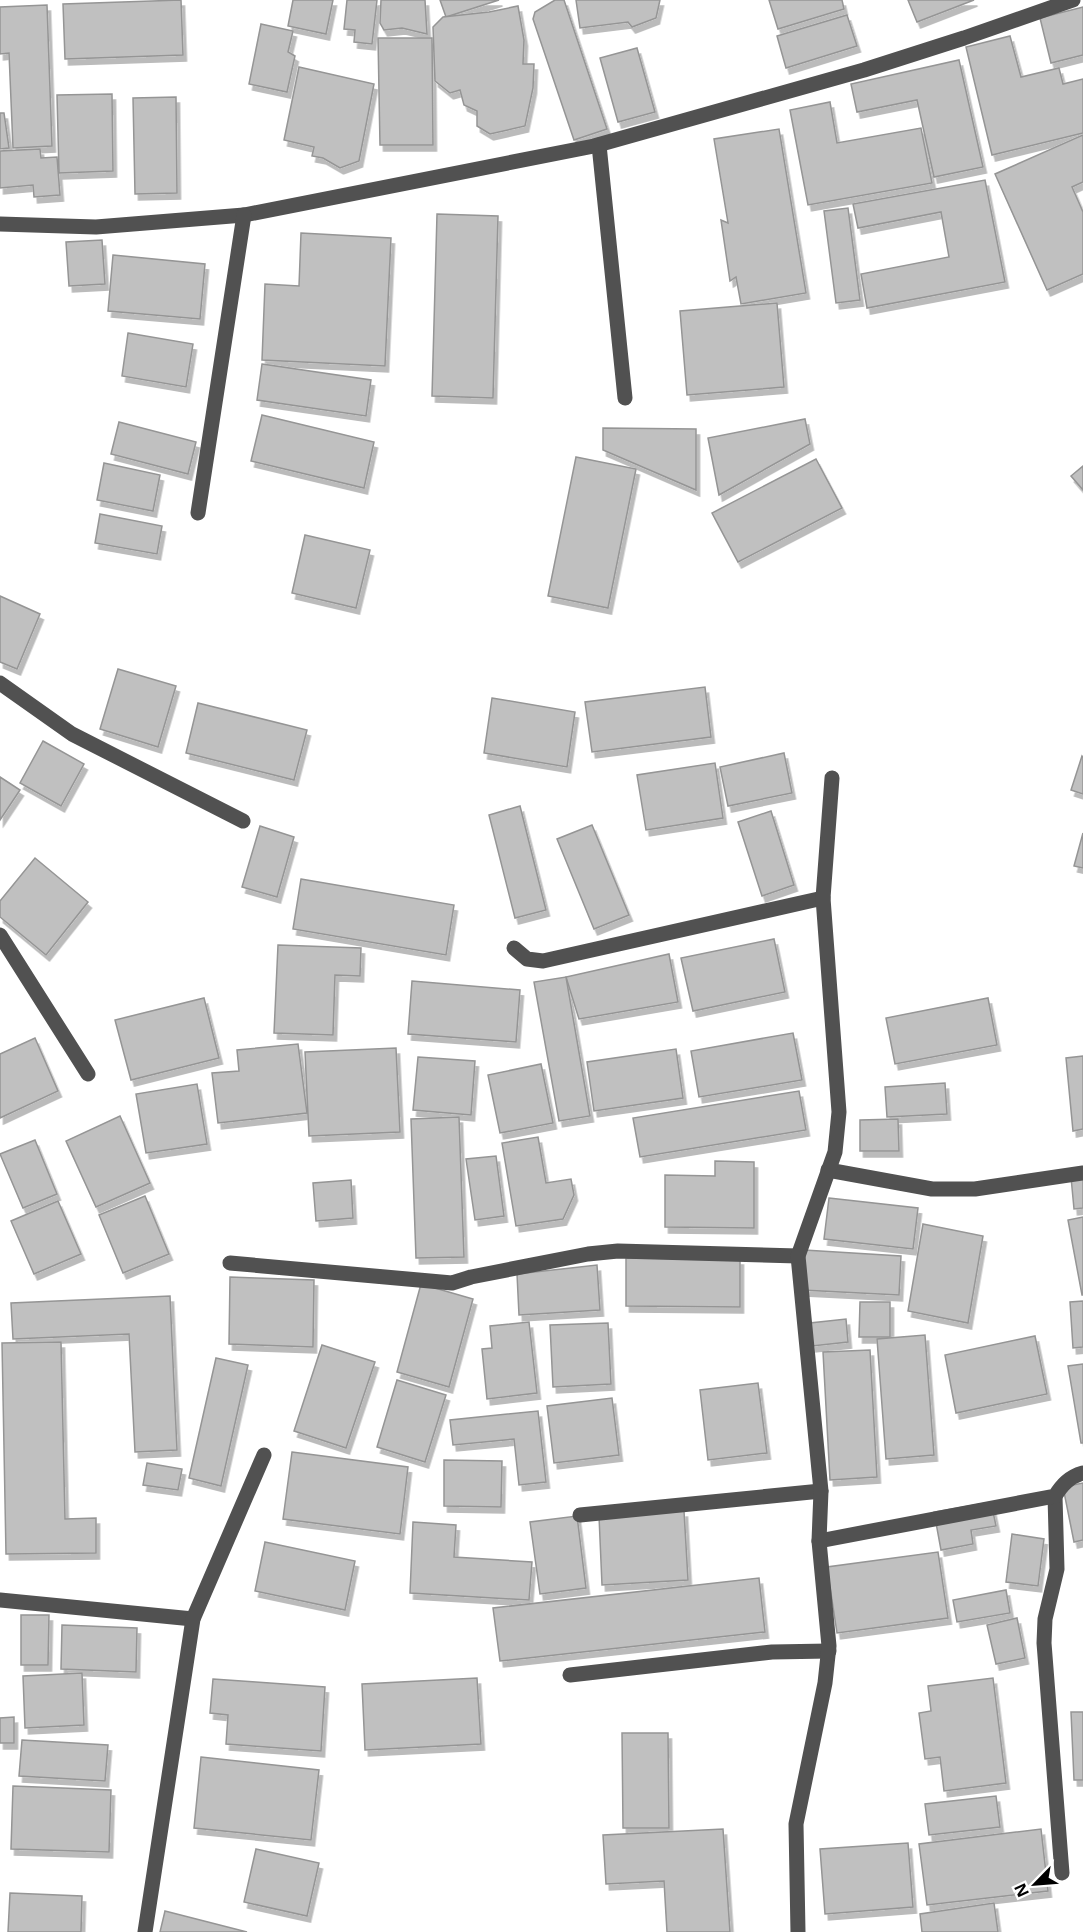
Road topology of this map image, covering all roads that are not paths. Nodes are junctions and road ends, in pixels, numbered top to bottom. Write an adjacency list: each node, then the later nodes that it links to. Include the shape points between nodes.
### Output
1 (1073, 0): 2 (street, via 864,70)
2 (599, 145): 3 (street); 5 (street)
3 (244, 215): 4 (street, via 96,227); 6 (street)
4 (0, 224)
5 (625, 398)
6 (198, 513)
7 (0, 683): 9 (street, via 72,734)
8 (832, 778): 10 (street)
9 (243, 821)
10 (823, 898): 12 (street, via 543,961 527,959); 14 (street, via 839,1112 835,1152)
11 (0, 935): 13 (street)
12 (514, 948)
13 (88, 1074)
14 (828, 1170): 15 (street, via 932,1189 964,1189); 16 (street)
15 (1083, 1173)
16 (798, 1256): 17 (street, via 618,1251 452,1283); 20 (street)
17 (230, 1263)
18 (264, 1455): 25 (street)
19 (1083, 1473): 21 (street, via 1063,1484)
20 (822, 1491): 22 (street); 23 (street)
21 (1055, 1496): 23 (street); 28 (street, via 1057,1569 1045,1619 1044,1643)
22 (580, 1515)
23 (819, 1541): 26 (street)
24 (0, 1600): 25 (street)
25 (193, 1619): 29 (street)
26 (829, 1651): 27 (street, via 772,1652); 30 (street, via 796,1824)
27 (570, 1675)
28 (1062, 1873)
29 (145, 1932)
30 (798, 1932)

